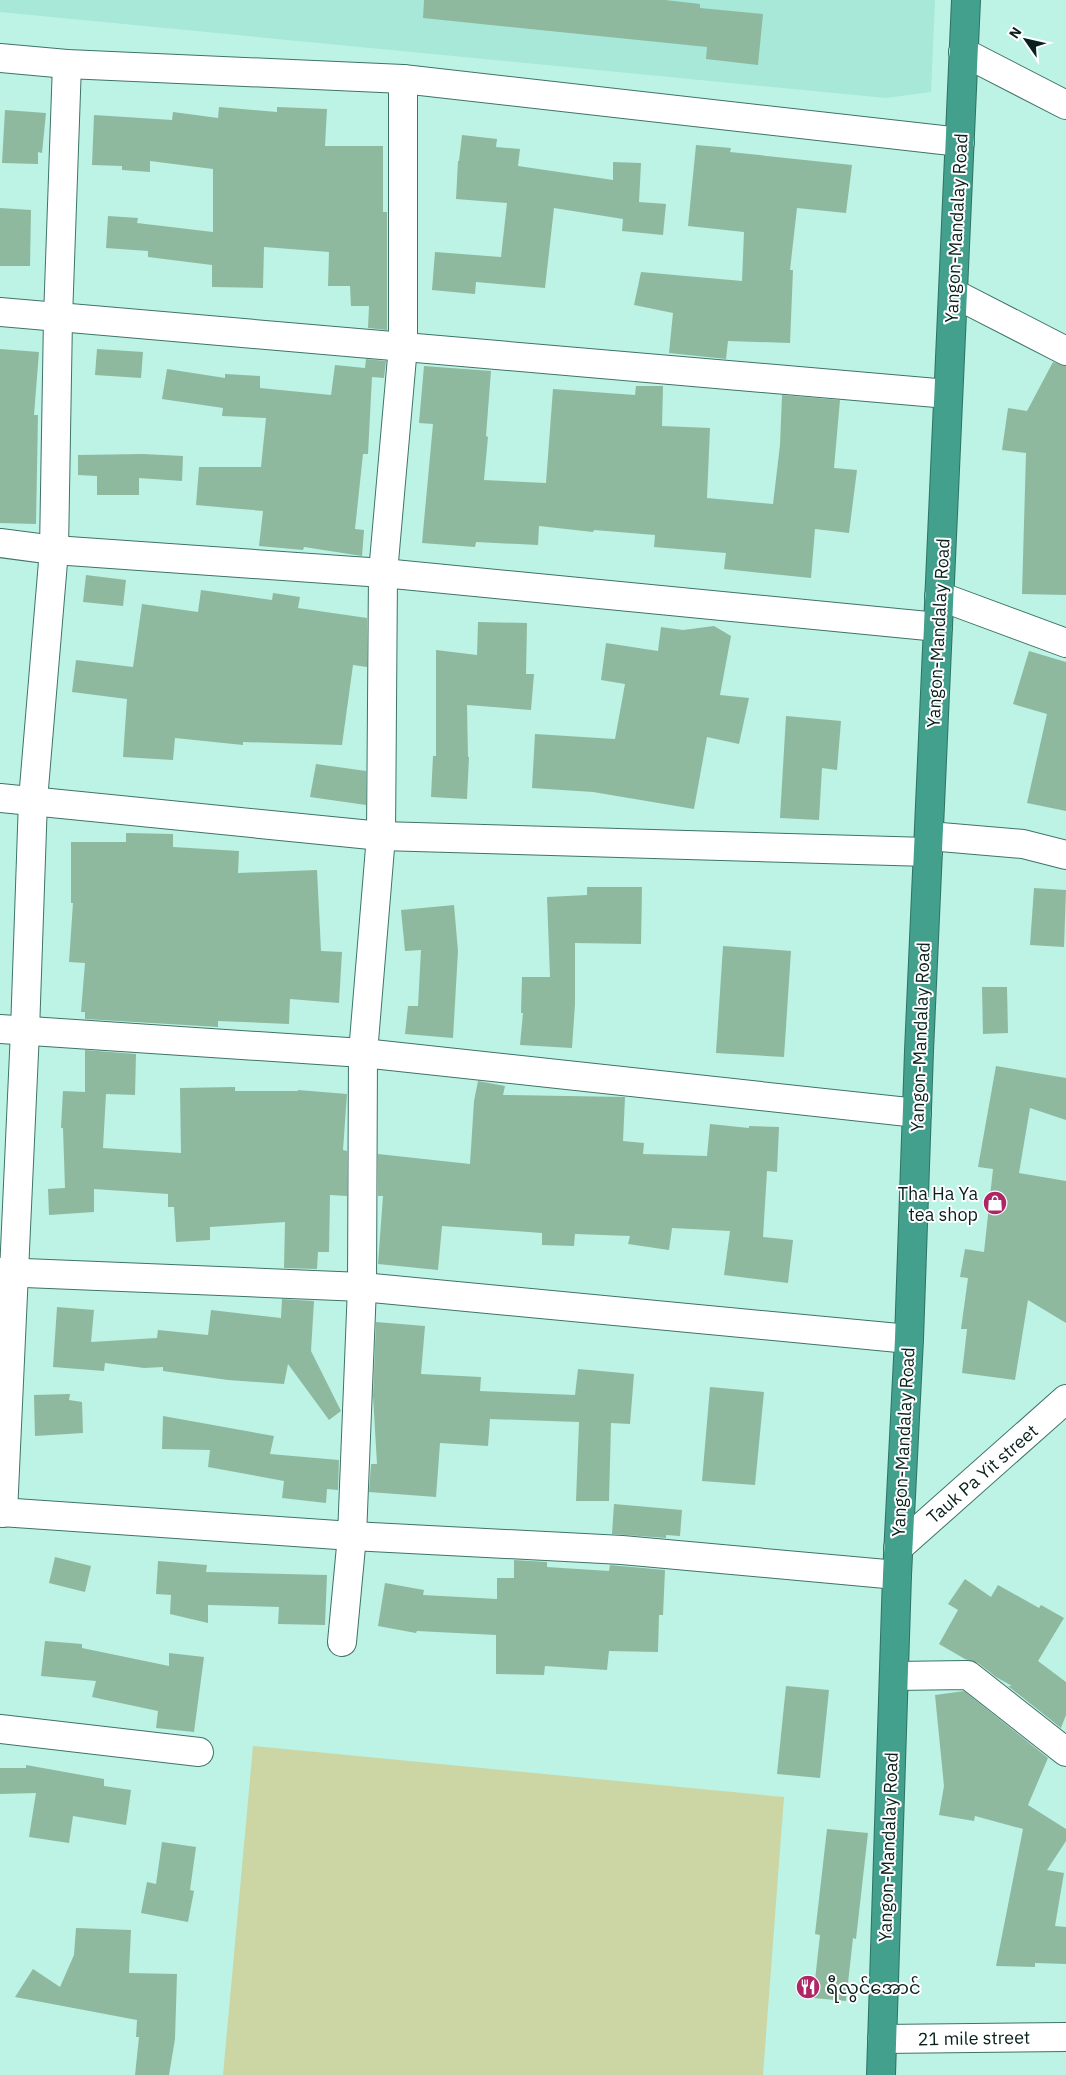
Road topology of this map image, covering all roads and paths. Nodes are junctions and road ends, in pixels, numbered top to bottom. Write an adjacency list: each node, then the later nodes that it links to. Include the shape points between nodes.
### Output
1 (966, 0): 2 (highway, Yangon-Mandalay Road)
2 (963, 52): 6 (street); 7 (highway, Yangon-Mandalay Road)
3 (0, 58): 4 (street)
4 (67, 64): 5 (street); 10 (street)
5 (403, 79): 7 (street); 11 (street)
6 (1066, 105)
7 (960, 142): 8 (highway, Yangon-Mandalay Road)
8 (953, 293): 12 (street); 13 (highway, Yangon-Mandalay Road)
9 (0, 312): 10 (street)
10 (58, 318): 11 (street); 15 (street)
11 (403, 346): 13 (street); 16 (street)
12 (1066, 350)
13 (948, 394): 17 (highway, Yangon-Mandalay Road)
14 (0, 543): 15 (street)
15 (54, 550): 16 (street); 21 (street)
16 (384, 573): 18 (street); 22 (street)
17 (939, 596): 18 (highway, Yangon-Mandalay Road); 19 (street)
18 (938, 627): 23 (highway, Yangon-Mandalay Road)
19 (1066, 643)
20 (0, 798): 21 (street)
21 (33, 800): 22 (street); 25 (street)
22 (381, 836): 23 (street); 26 (street)
23 (928, 844): 24 (street, via 1023,844); 27 (highway, Yangon-Mandalay Road)
24 (1066, 855)
25 (13, 1030): 26 (street); 28 (street)
26 (363, 1053): 27 (street); 29 (street)
27 (917, 1113): 30 (highway, Yangon-Mandalay Road)
28 (6, 1272): 29 (street); 32 (street)
29 (362, 1287): 30 (street); 33 (street)
30 (909, 1339): 34 (highway, Yangon-Mandalay Road)
31 (1066, 1399): 34 (street, Tauk Pa Yit street)
32 (1, 1512): 33 (street)
33 (352, 1536): 35 (street, via 622,1550); 36 (street)
34 (898, 1548): 35 (highway, Yangon-Mandalay Road)
35 (896, 1575): 37 (highway, Yangon-Mandalay Road)
36 (342, 1642)
37 (894, 1676): 40 (street, via 968,1676); 42 (highway, Yangon-Mandalay Road)
38 (0, 1729): 39 (street)
39 (199, 1752)
40 (1066, 1752)
41 (1066, 2037): 42 (street, 21 mile street)
42 (882, 2039): 43 (highway, Yangon-Mandalay Road)
43 (881, 2075)

